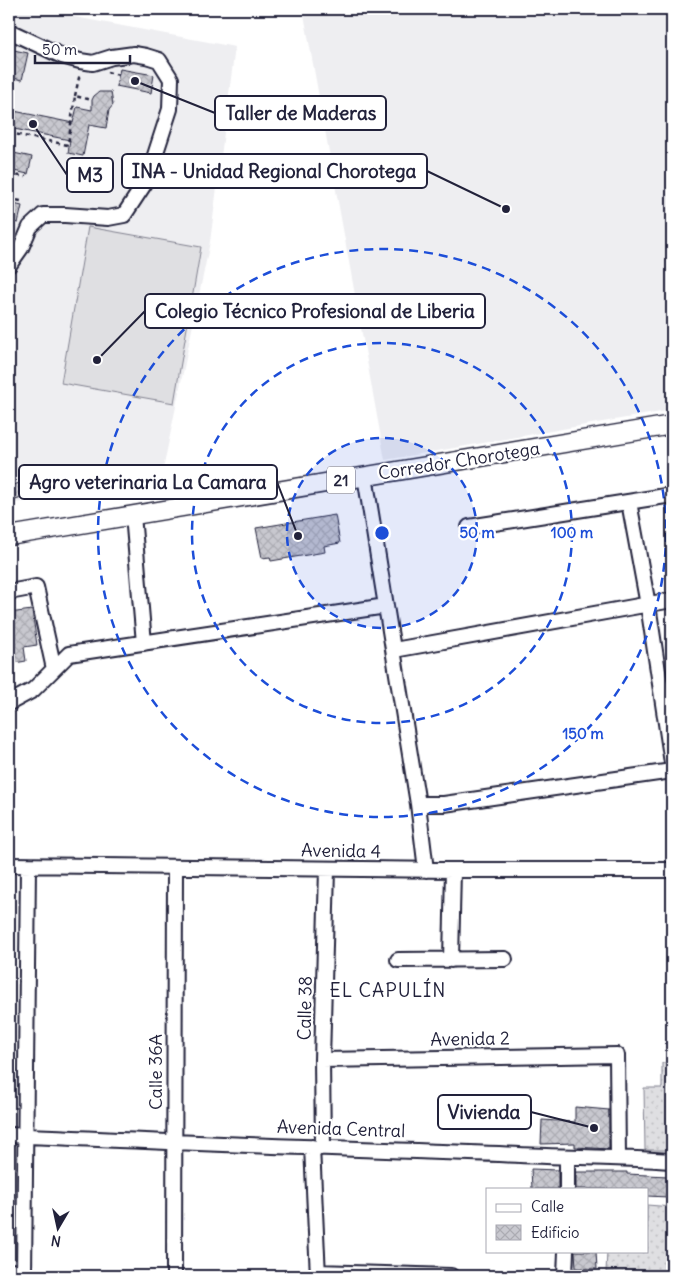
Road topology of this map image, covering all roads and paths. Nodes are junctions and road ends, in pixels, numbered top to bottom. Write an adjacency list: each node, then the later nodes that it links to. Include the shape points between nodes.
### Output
1 (9, 31): 8 (street, via 80,61 93,63 134,54 146,56 159,60 171,79 170,108 147,180 124,215 108,218 43,215 30,227)
2 (92, 100): 3 (path, via 75,96 68,145)
3 (9, 133)
4 (9, 174): 5 (path)
5 (26, 177)
6 (9, 199): 7 (path)
7 (21, 201)
8 (9, 265)
9 (672, 425): 10 (main road, Corredor Chorotega / 21)
10 (365, 476): 13 (main road, Corredor Chorotega / 21); 19 (street)
11 (672, 495): 12 (street)
12 (629, 502): 14 (street); 18 (street)
13 (133, 515): 15 (main road, Corredor Chorotega / 21); 20 (street)
14 (469, 527)
15 (9, 536)
16 (9, 592): 22 (street, via 36,588)
17 (672, 600): 18 (street)
18 (648, 605): 21 (street); 24 (street)
19 (386, 606): 20 (street); 21 (street)
20 (144, 643): 22 (street, via 69,654)
21 (394, 650): 26 (street)
22 (54, 670): 23 (street, via 33,690)
23 (9, 703)
24 (672, 763)
25 (672, 771): 26 (street, via 444,804)
26 (418, 804): 31 (street)
27 (9, 865): 28 (street, Avenida 4)
28 (28, 866): 29 (street, Avenida 4); 39 (street)
29 (175, 867): 30 (street, Avenida 4); 40 (street, Calle 36A)
30 (327, 869): 31 (street, Avenida 4); 37 (street, Calle 38)
31 (426, 870): 32 (street, Avenida 4)
32 (453, 870): 33 (street, Avenida 4); 35 (street)
33 (672, 870)
34 (398, 960): 35 (street)
35 (451, 960): 36 (street)
36 (505, 960)
37 (322, 1060): 41 (street, Calle 38); 43 (street, Avenida 2, via 617,1055)
38 (9, 1135): 39 (street, Avenida Central)
39 (25, 1136): 40 (street, Avenida Central); 48 (street)
40 (175, 1143): 41 (street, Avenida Central); 50 (street, Calle 36A)
41 (318, 1147): 42 (street, Avenida Central); 49 (street, Calle 38)
42 (567, 1157): 43 (street, Avenida Central); 45 (street)
43 (618, 1157): 44 (street, Avenida Central)
44 (672, 1161)
45 (566, 1188)
46 (566, 1252): 52 (street)
47 (9, 1271): 48 (street)
48 (24, 1274)
49 (317, 1274): 51 (street)
50 (174, 1276)
51 (451, 1276)
52 (565, 1276)

